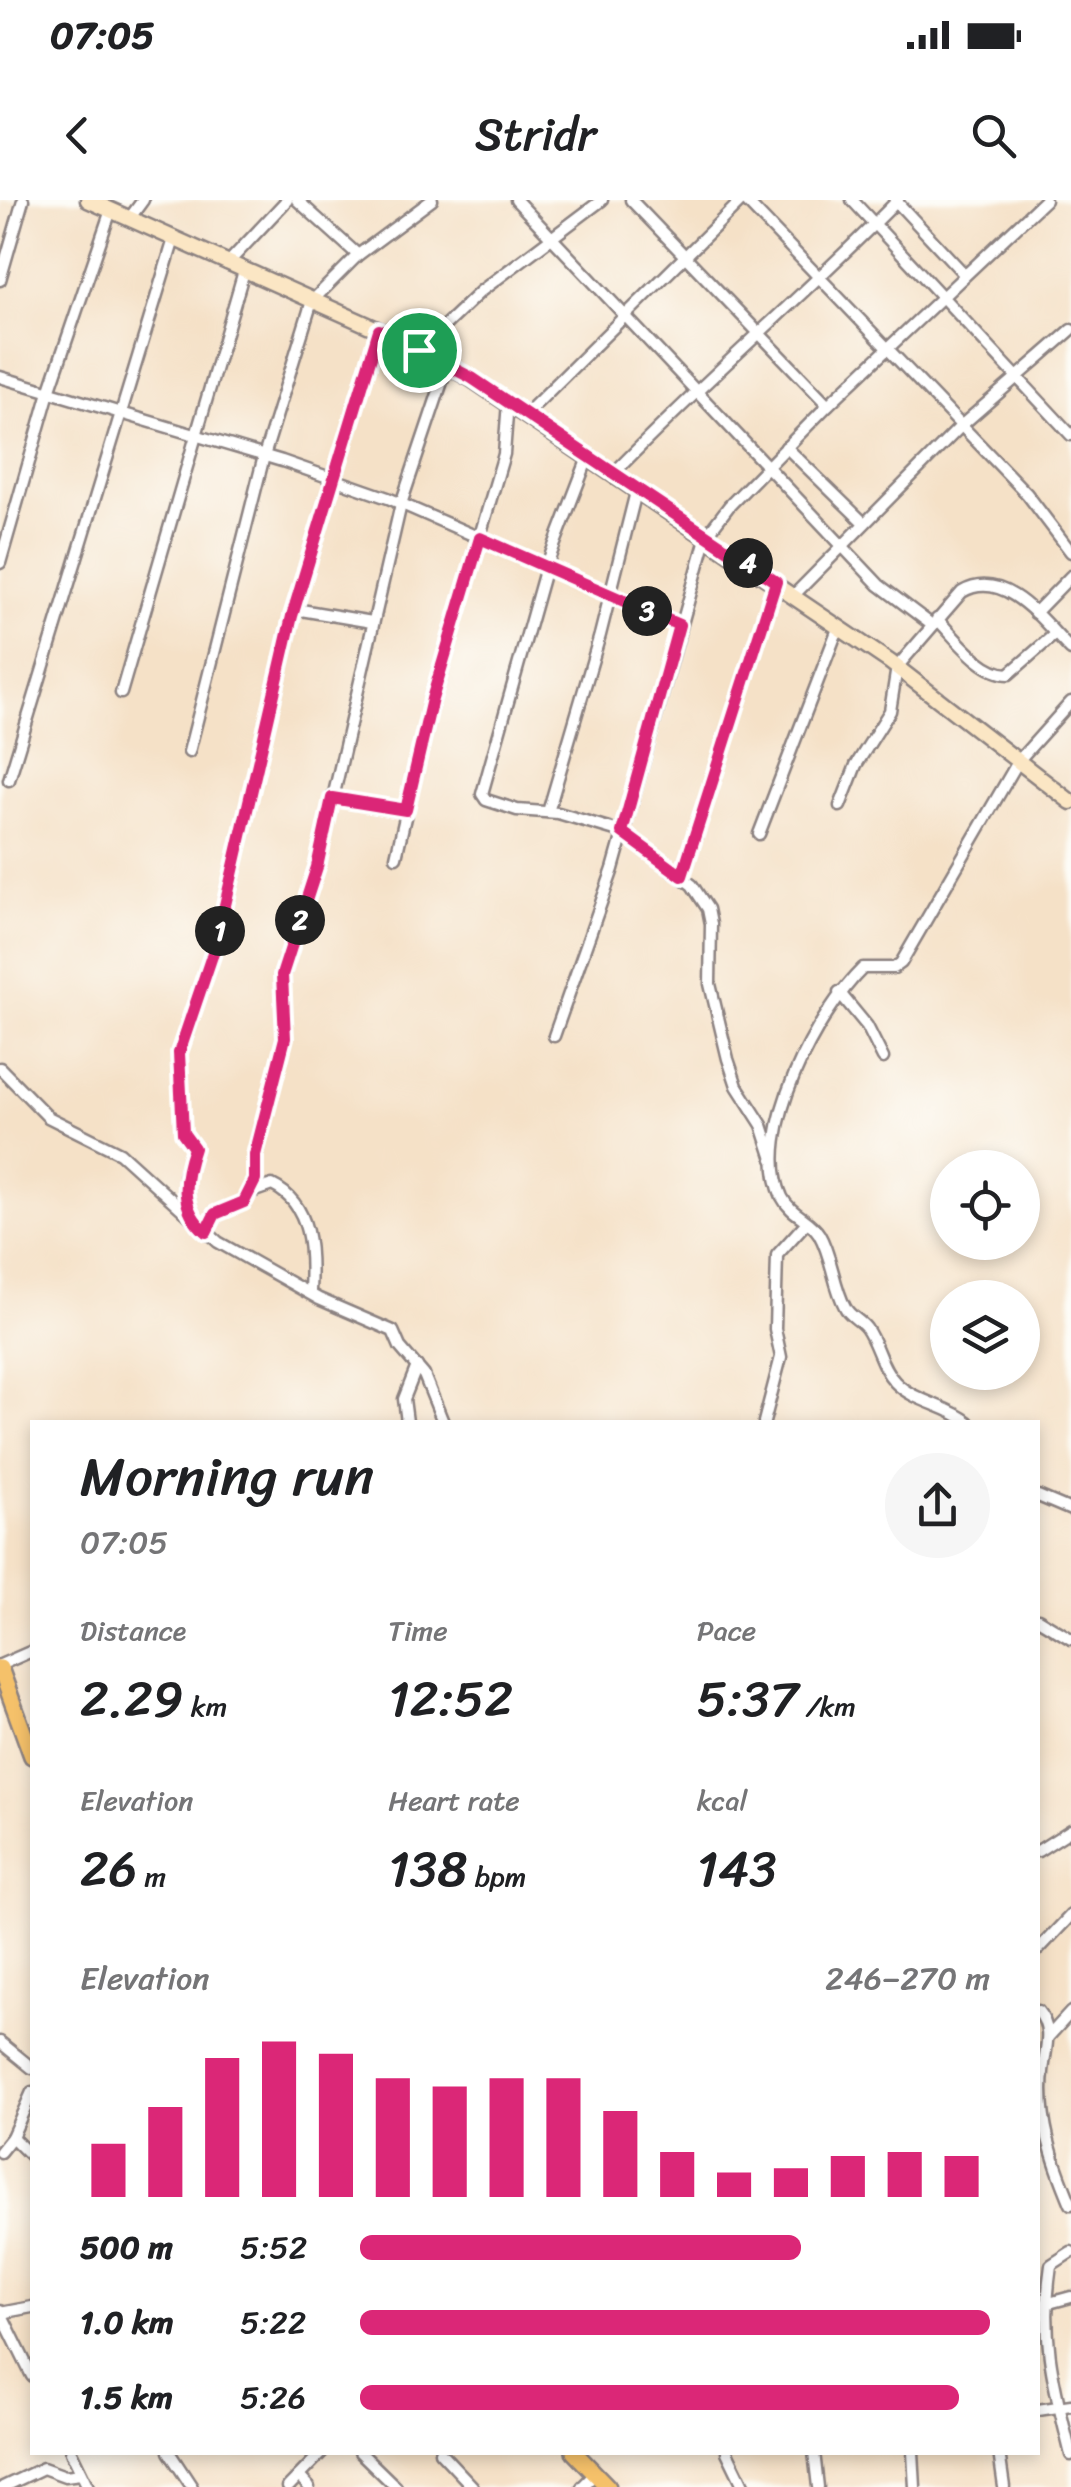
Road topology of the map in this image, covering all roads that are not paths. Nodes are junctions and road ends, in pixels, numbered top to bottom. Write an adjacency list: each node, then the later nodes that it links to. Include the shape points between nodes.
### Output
1 (23, 200): 24 (street)
2 (88, 200): 14 (main road)
3 (143, 200): 15 (street)
4 (287, 200): 21 (street)
5 (297, 200): 19 (street)
6 (432, 200): 19 (street)
7 (516, 200): 17 (street)
8 (602, 200): 17 (street)
9 (631, 200): 20 (street)
10 (743, 200): 20 (street); 25 (street)
11 (852, 200): 16 (street)
12 (1045, 200): 23 (street)
13 (897, 201): 16 (street); 23 (street)
14 (110, 210): 15 (main road); 38 (street)
15 (129, 219): 18 (main road)
16 (874, 224): 25 (street); 26 (street)
17 (552, 238): 28 (street); 33 (street, via 481,291)
18 (174, 239): 21 (main road); 41 (street)
19 (358, 256): 27 (street)
20 (684, 256): 28 (street); 31 (street)
21 (227, 264): 22 (main road)
22 (244, 271): 27 (main road); 45 (street)
23 (966, 274): 26 (street)
24 (0, 280)
25 (820, 280): 31 (street); 32 (street)
26 (942, 296): 32 (street); 36 (street)
27 (312, 301): 29 (main road); 47 (street)
28 (623, 316): 37 (street); 42 (street)
29 (379, 330): 33 (main road); 51 (street)
30 (1071, 330): 36 (street)
31 (760, 334): 37 (street); 40 (street)
32 (886, 349): 40 (street); 43 (street)
33 (419, 350): 34 (main road)
34 (448, 364): 39 (main road); 53 (street)
35 (0, 377): 38 (street)
36 (1018, 377): 43 (street); 44 (street)
37 (694, 390): 49 (street); 50 (street)
38 (49, 392): 41 (street); 59 (street)
39 (508, 402): 42 (main road); 56 (street, via 504,454)
40 (828, 405): 46 (street)
41 (122, 414): 45 (street); 78 (street)
42 (526, 414): 48 (main road)
43 (962, 425): 54 (street); 58 (street)
44 (1071, 435)
45 (196, 436): 47 (street); 74 (street)
46 (786, 447): 49 (street); 54 (street)
47 (264, 456): 51 (street); 76 (street)
48 (589, 456): 50 (main road); 60 (street)
49 (767, 467): 55 (street); 57 (street)
50 (615, 472): 52 (main road)
51 (333, 479): 53 (street); 65 (street)
52 (637, 487): 55 (main road); 63 (street)
53 (401, 504): 56 (street); 67 (street)
54 (862, 522): 57 (street)
55 (708, 535): 62 (main road); 69 (street)
56 (480, 538): 60 (street); 82 (street)
57 (841, 544): 64 (street); 68 (street, via 879,585)
58 (1071, 552)
59 (0, 563)
60 (546, 568): 63 (street); 83 (street, via 482,794 517,810)
61 (1071, 576): 66 (street)
62 (776, 582): 64 (main road); 87 (street)
63 (610, 595): 69 (street); 83 (street)
64 (794, 595): 70 (main road)
65 (295, 609): 67 (street); 94 (street, via 216,944 179,1053 183,1133 194,1148 185,1175)
66 (1035, 613): 68 (street, via 1002,588 976,584); 71 (street)
67 (372, 622): 79 (street)
68 (934, 622): 71 (street, via 1003,675); 73 (street)
69 (679, 625): 84 (street)
70 (839, 626): 73 (main road); 85 (street)
71 (1056, 634): 72 (street)
72 (1071, 650)
73 (897, 667): 77 (main road); 81 (street, via 890,711)
74 (120, 693)
75 (1071, 702): 77 (street)
76 (189, 752)
77 (1019, 760): 80 (main road); 88 (street, via 901,963 863,968)
78 (9, 780)
79 (332, 798): 82 (street); 93 (street, via 282,975 285,1038 258,1139)
80 (1071, 802)
81 (840, 806)
82 (406, 810): 86 (street)
83 (548, 812): 84 (street)
84 (622, 832): 87 (street); 89 (street)
85 (759, 834)
86 (396, 857)
87 (682, 876): 92 (street, via 708,909 710,984 728,1059 762,1124)
88 (839, 992): 90 (street); 92 (street, via 790,1086)
89 (554, 1036)
90 (883, 1058)
91 (0, 1068): 94 (street, via 48,1117 120,1153)
92 (774, 1164): 95 (street, via 782,1196)
93 (252, 1192): 96 (street, via 215,1214); 97 (street, via 272,1185 302,1214)
94 (188, 1214): 96 (street)
95 (806, 1223): 101 (street, via 778,1256 782,1356); 102 (street, via 819,1234 845,1308 864,1326 898,1386)
96 (206, 1232): 97 (street)
97 (310, 1291): 98 (street, via 393,1331)
98 (417, 1366): 99 (street, via 404,1400); 100 (street)
99 (408, 1420)
100 (442, 1420)
101 (765, 1420)
102 (964, 1420)
103 (1040, 1497): 104 (street)
104 (1071, 1510)
105 (1040, 1620): 106 (street)
106 (1071, 1639)
107 (30, 1652): 108 (street)
108 (0, 1666): 109 (main road)
109 (30, 1750)
110 (1071, 1830): 111 (street)
111 (1040, 1850)
112 (1071, 1915): 113 (street)
113 (1040, 1948)
114 (1071, 2012): 116 (street)
115 (1040, 2016): 116 (street)
116 (1049, 2036): 119 (street)
117 (0, 2042): 118 (street)
118 (30, 2066)
119 (1040, 2076): 124 (street, via 1048,2144)
120 (30, 2096): 121 (street)
121 (12, 2137): 122 (street); 123 (street)
122 (0, 2152)
123 (30, 2155)
124 (1071, 2204)
125 (1071, 2252): 127 (street, via 1050,2265)
126 (1071, 2297): 127 (street)
127 (1041, 2305): 131 (street, via 1052,2391)
128 (30, 2307): 129 (street)
129 (0, 2312): 130 (street)
130 (30, 2372)
131 (1065, 2406): 132 (street); 143 (street)
132 (1040, 2410)
133 (72, 2455): 144 (street)
134 (171, 2455): 149 (street)
135 (319, 2455): 146 (street)
136 (363, 2455): 152 (street)
137 (443, 2455): 153 (street)
138 (580, 2455): 145 (main road)
139 (729, 2455): 156 (street)
140 (814, 2455): 157 (street)
141 (914, 2455): 158 (street)
142 (1000, 2455): 159 (street)
143 (1071, 2455)
144 (81, 2474): 147 (street, via 43,2468); 148 (street)
145 (595, 2474): 154 (street); 155 (main road)
146 (299, 2476): 150 (street); 151 (street)
147 (3, 2487)
148 (88, 2487)
149 (192, 2487)
150 (288, 2487)
151 (309, 2487)
152 (396, 2487)
153 (473, 2487)
154 (582, 2487)
155 (608, 2487)
156 (744, 2487)
157 (818, 2487)
158 (915, 2487)
159 (1004, 2487)

